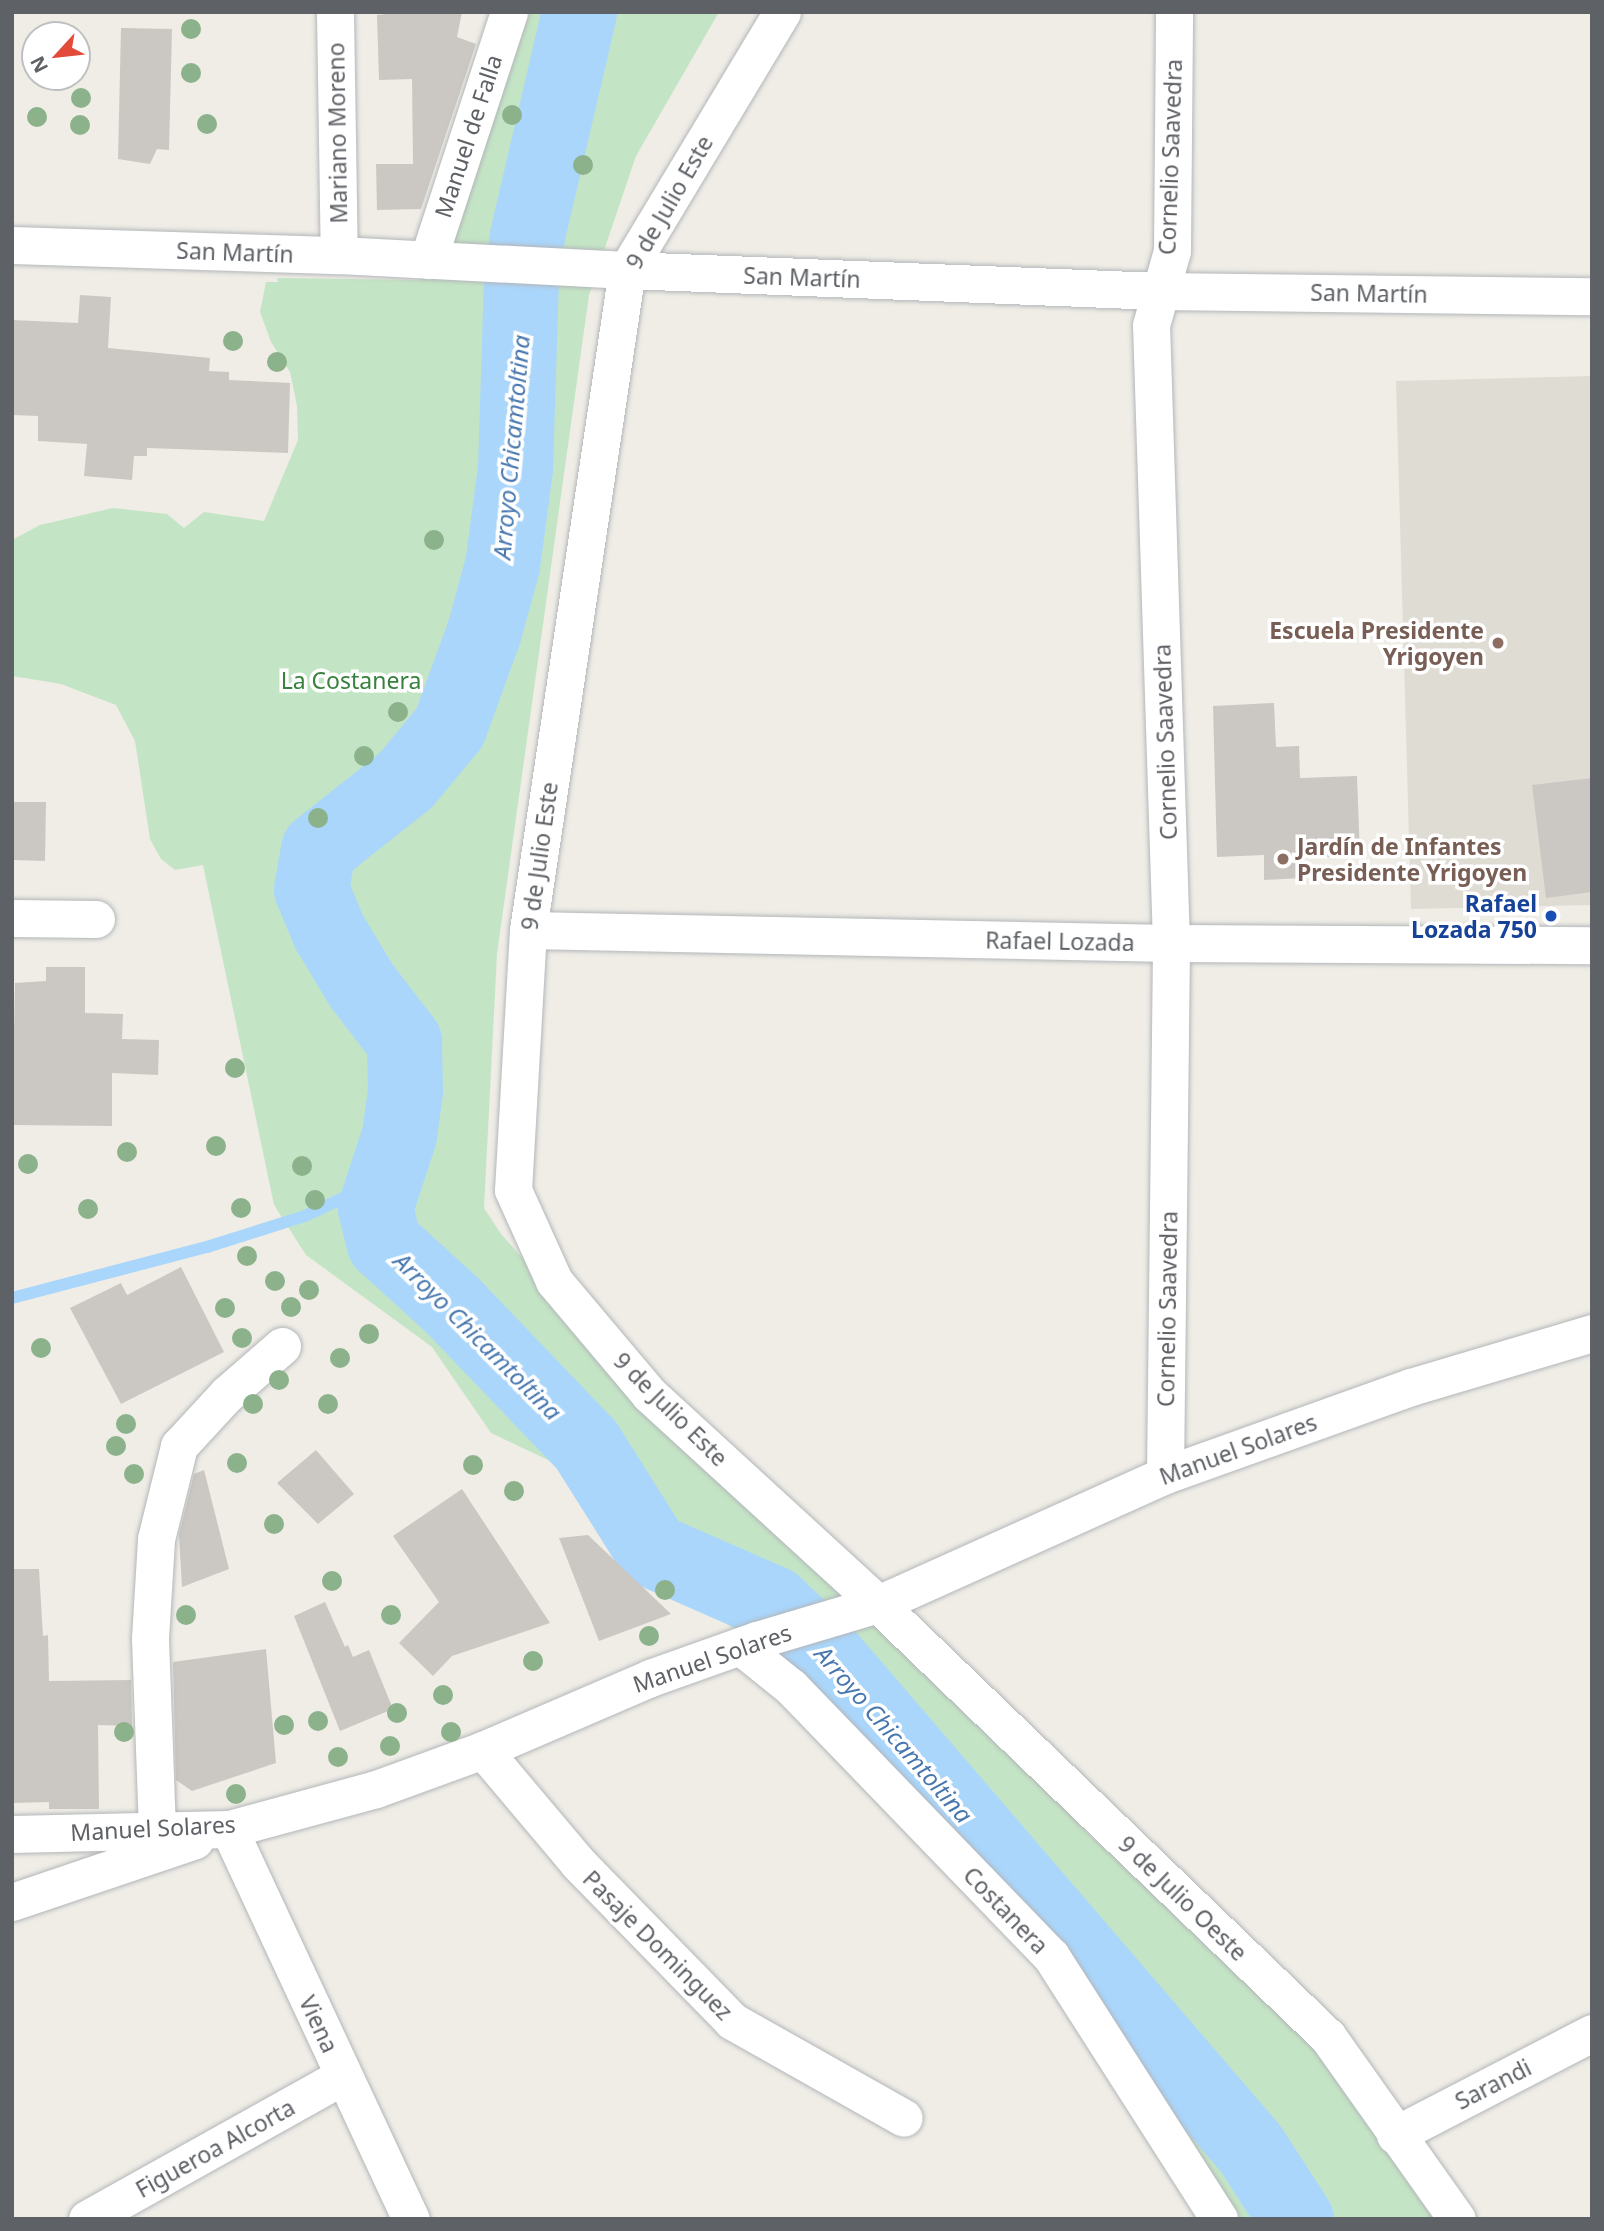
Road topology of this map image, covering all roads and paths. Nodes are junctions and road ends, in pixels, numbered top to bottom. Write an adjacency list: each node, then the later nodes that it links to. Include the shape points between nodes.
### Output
1 (335, 12): 6 (street, Mariano Moreno)
2 (509, 12): 7 (street, Manuel de Falla)
3 (782, 12): 8 (street, 9 de Julio Este)
4 (1174, 12): 9 (street, Cornelio Saavedra, via 1172,251)
5 (12, 245): 6 (street, San Martín)
6 (339, 254): 7 (street, San Martín)
7 (439, 260): 8 (street, San Martín)
8 (618, 270): 9 (street, San Martín); 13 (street, 9 de Julio Este)
9 (1160, 291): 10 (street, San Martín); 14 (street, Cornelio Saavedra, via 1151,325)
10 (1592, 296)
11 (12, 918): 12 (street)
12 (96, 919)
13 (528, 930): 14 (street, Rafael Lozada); 19 (street, 9 de Julio Este, via 513,1190 554,1281 649,1394)
14 (1171, 943): 15 (street, Rafael Lozada); 18 (street, Cornelio Saavedra)
15 (1592, 945)
16 (1592, 1334): 18 (street, Manuel Solares, via 1411,1387)
17 (282, 1346): 23 (street, via 227,1394 179,1446 156,1539 150,1638)
18 (1165, 1475): 19 (street, Manuel Solares)
19 (869, 1606): 20 (street, Manuel Solares); 29 (street, 9 de Julio Oeste, via 1328,2037)
20 (748, 1643): 21 (street, Manuel Solares, via 650,1678); 32 (street, Costanera, via 1051,1956)
21 (483, 1750): 22 (street, Manuel Solares, via 376,1789); 28 (street, Pasaje Dominguez, via 578,1863 732,2021)
22 (229, 1829): 23 (street, Manuel Solares); 25 (street); 27 (street, Viena)
23 (157, 1830): 24 (street, Manuel Solares)
24 (12, 1835)
25 (12, 1902)
26 (1592, 2032): 29 (street, Sarandi)
27 (343, 2076): 30 (street, Figueroa Alcorta); 31 (street, Viena)
28 (904, 2118)
29 (1395, 2134): 33 (street, 9 de Julio Oeste)
30 (87, 2219)
31 (411, 2219)
32 (1219, 2219)
33 (1457, 2219)

